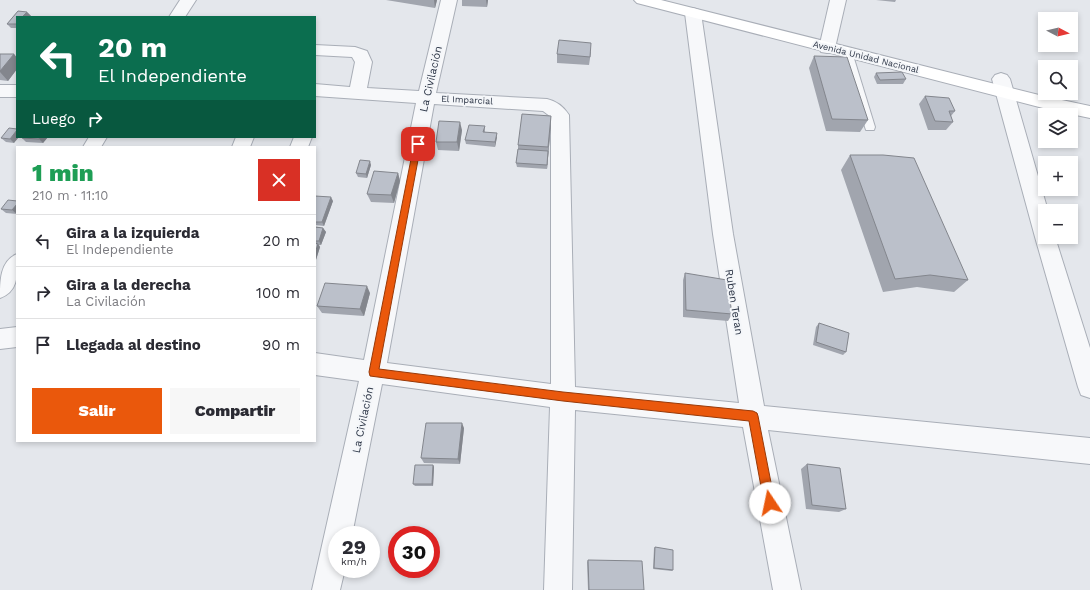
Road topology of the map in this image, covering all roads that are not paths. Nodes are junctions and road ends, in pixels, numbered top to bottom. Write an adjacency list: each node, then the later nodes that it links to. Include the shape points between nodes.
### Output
1 (188, 0): 6 (street)
2 (449, 0): 17 (street, La Civilación)
3 (642, 0): 5 (main road, Avenida Unidad Nacional)
4 (838, 0): 7 (street)
5 (689, 6): 7 (main road, Avenida Unidad Nacional); 32 (street, Ruben Teran)
6 (178, 16)
7 (829, 41): 9 (main road, Avenida Unidad Nacional); 10 (main road, Avenida Unidad Nacional)
8 (316, 50): 15 (street, via 355,52 360,55 363,59)
9 (847, 52): 10 (main road, Avenida Unidad Nacional); 21 (lane)
10 (1002, 85): 11 (main road, Avenida Unidad Nacional); 20 (main road, Avenida Unidad Nacional); 22 (street)
11 (1038, 88)
12 (16, 90): 14 (street)
13 (318, 90): 15 (street, El Imparcial); 19 (street)
14 (0, 91)
15 (356, 92): 17 (street, El Imparcial)
16 (1078, 96): 18 (main road)
17 (426, 98): 29 (street, La Civilación); 31 (street, El Imparcial, via 547,105 560,114)
18 (1090, 99)
19 (316, 101)
20 (1090, 112)
21 (870, 127)
22 (1038, 211)
23 (1047, 244): 30 (street)
24 (16, 264): 25 (street)
25 (0, 289)
26 (0, 338): 27 (street)
27 (16, 338)
28 (316, 364): 29 (street)
29 (374, 372): 31 (street); 34 (street, La Civilación)
30 (1090, 387)
31 (563, 397): 32 (street); 37 (street)
32 (753, 416): 33 (street); 38 (street, Ruben Teran)
33 (1090, 451)
34 (340, 526)
35 (329, 578): 36 (street)
36 (326, 590)
37 (558, 590)
38 (787, 590)

